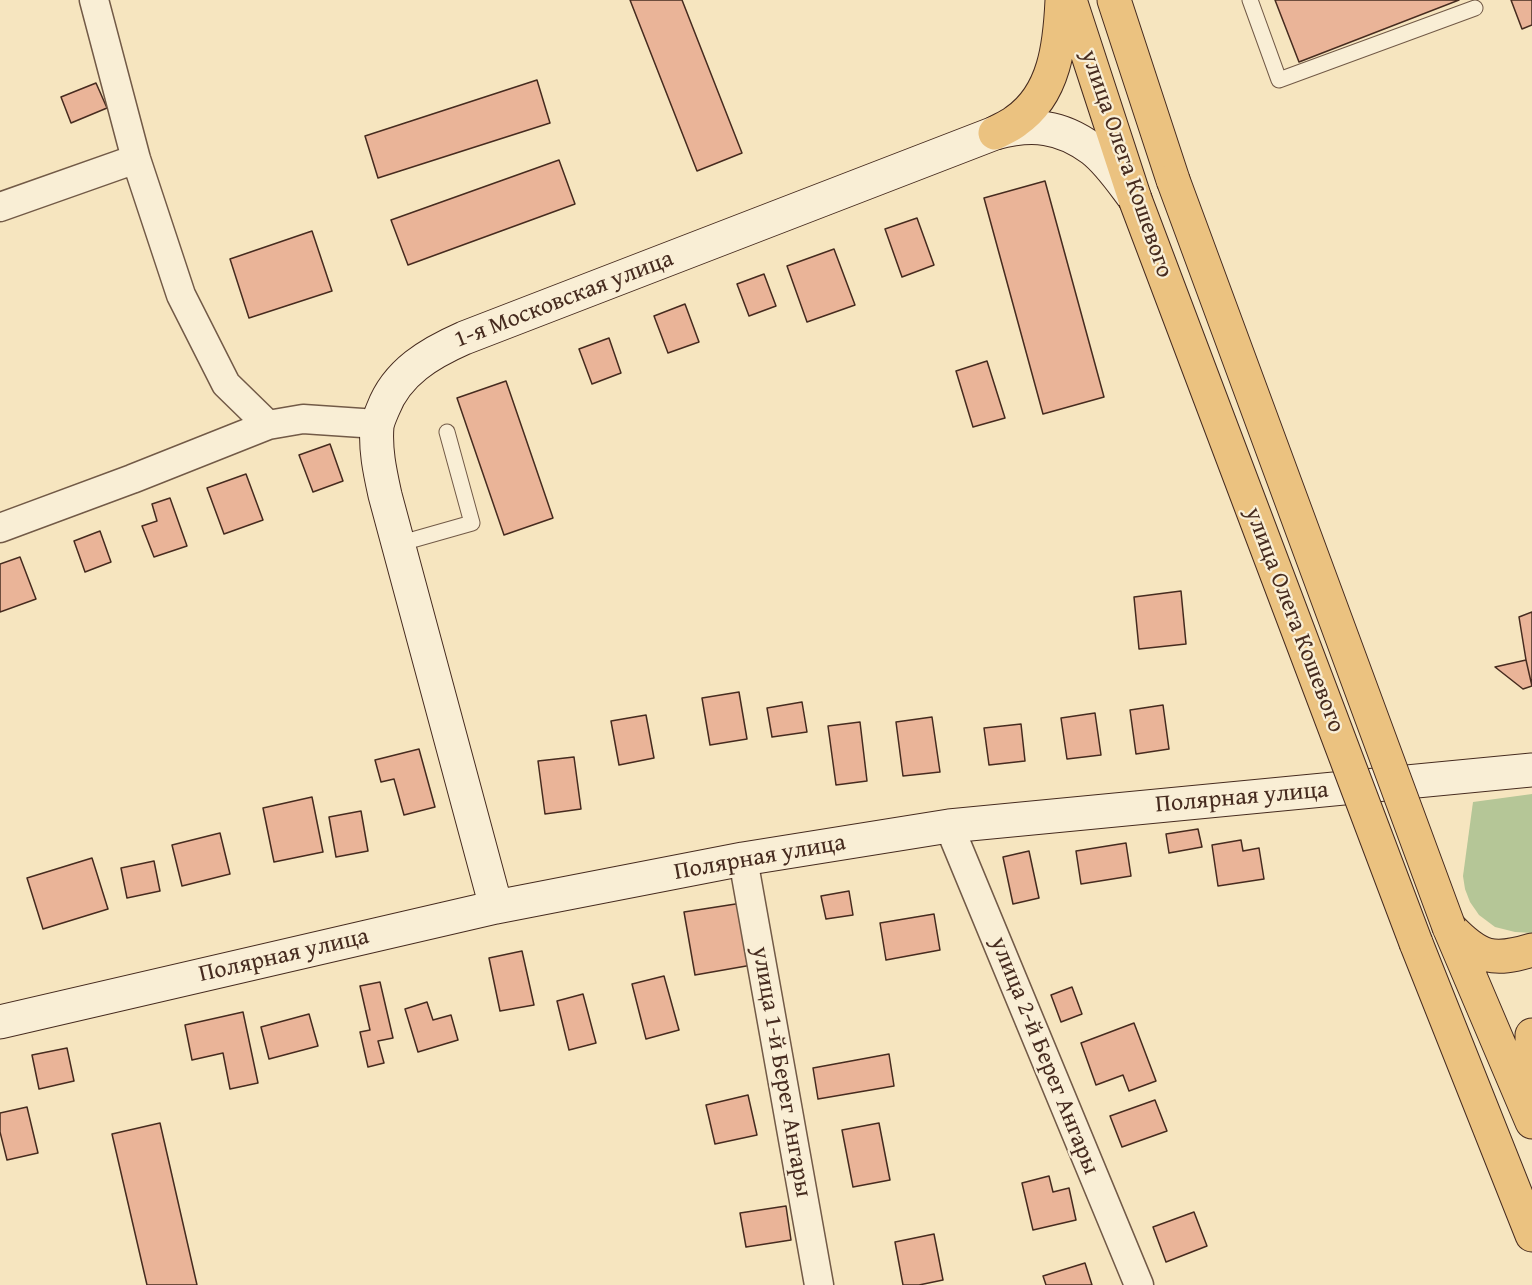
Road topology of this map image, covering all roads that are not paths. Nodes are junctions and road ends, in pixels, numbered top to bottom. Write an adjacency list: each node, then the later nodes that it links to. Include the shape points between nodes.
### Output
1 (93, 0): 8 (street)
2 (1062, 0): 7 (main road, via 1057,52 1043,92 1016,121)
3 (1070, 0): 9 (main road, улица Олега Кошевого)
4 (1114, 0): 20 (main road, улица Олега Кошевого, bridge, via 1173,180)
5 (1250, 0): 6 (lane, via 1279,80)
6 (1475, 8)
7 (996, 132): 9 (main road, 1-я Московская улица, via 1036,127 1074,138 1093,150); 11 (main road, 1-я Московская улица, via 440,349 409,370 388,396)
8 (136, 159): 10 (street); 12 (street, via 181,295 226,384)
9 (1135, 199): 26 (main road, улица Олега Кошевого, bridge, via 1416,943)
10 (0, 207)
11 (377, 424): 12 (street, via 303,419); 15 (main road, via 377,461)
12 (268, 425): 14 (street)
13 (447, 432): 15 (lane, via 472,523)
14 (0, 528)
15 (398, 544): 19 (main road)
16 (1532, 770): 17 (main road, Полярная улица)
17 (949, 826): 18 (main road, Полярная улица); 28 (street, улица 2-й Берег Ангары)
18 (743, 858): 19 (main road, Полярная улица); 27 (street, улица 1-й Берег Ангары)
19 (496, 907): 22 (main road, Полярная улица)
20 (1449, 927): 21 (main road, via 1478,953 1503,956); 25 (main road, улица Олега Кошевого)
21 (1532, 950)
22 (0, 1022)
23 (1532, 1035): 24 (main road)
24 (1532, 1074)
25 (1532, 1122)
26 (1532, 1235)
27 (819, 1285)
28 (1139, 1285)

